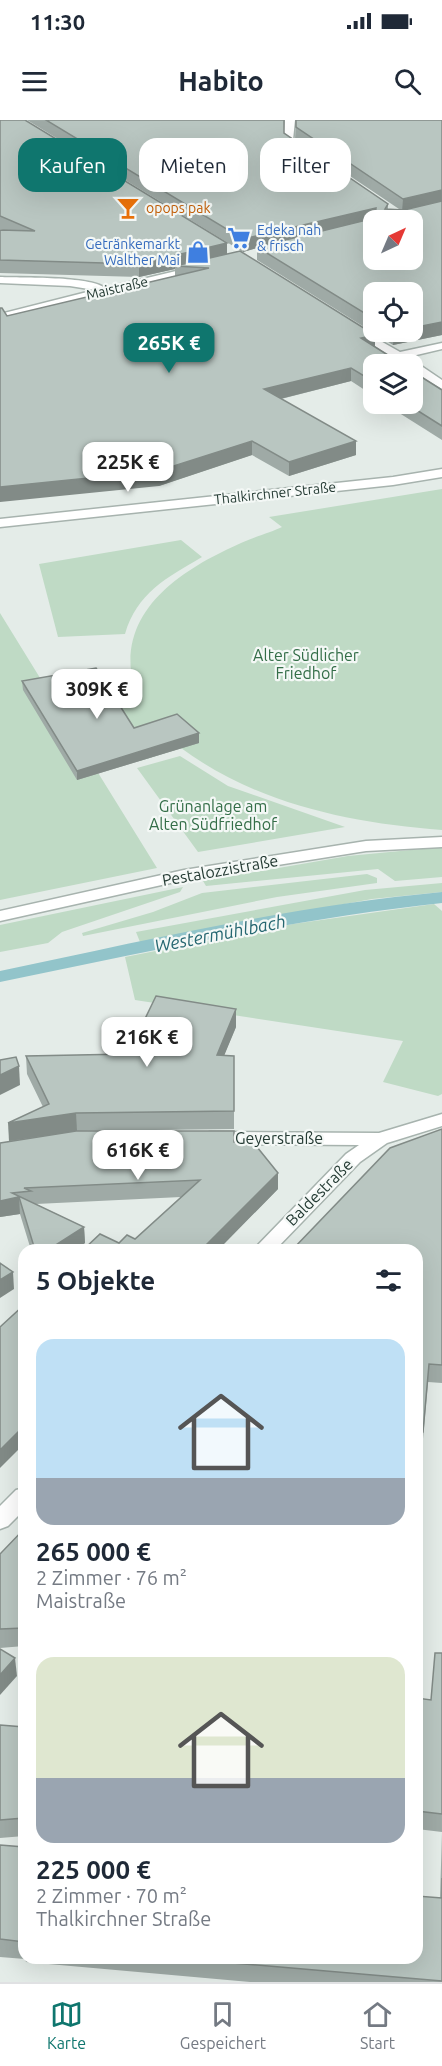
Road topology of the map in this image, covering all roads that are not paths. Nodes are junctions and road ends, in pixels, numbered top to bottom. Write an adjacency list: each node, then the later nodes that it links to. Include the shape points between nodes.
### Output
1 (290, 120): 2 (street)
2 (288, 138)
3 (208, 266): 5 (street, Maistraße)
4 (0, 280): 5 (street, via 70,283)
5 (108, 290): 6 (street, Maistraße)
6 (0, 317)
7 (340, 319): 9 (street)
8 (442, 346): 10 (street)
9 (394, 354)
10 (406, 354)
11 (423, 372): 12 (street)
12 (442, 385)
13 (442, 473): 14 (street, Thalkirchner Straße)
14 (0, 524)
15 (442, 842): 16 (street, Pestalozzistraße, via 366,846 184,875)
16 (0, 916)
17 (442, 1120): 19 (street)
18 (190, 1138): 19 (street, Geyerstraße)
19 (380, 1139): 20 (street, Baldestraße, via 353,1158)
20 (269, 1244)
21 (18, 1502): 22 (street)
22 (0, 1520)

